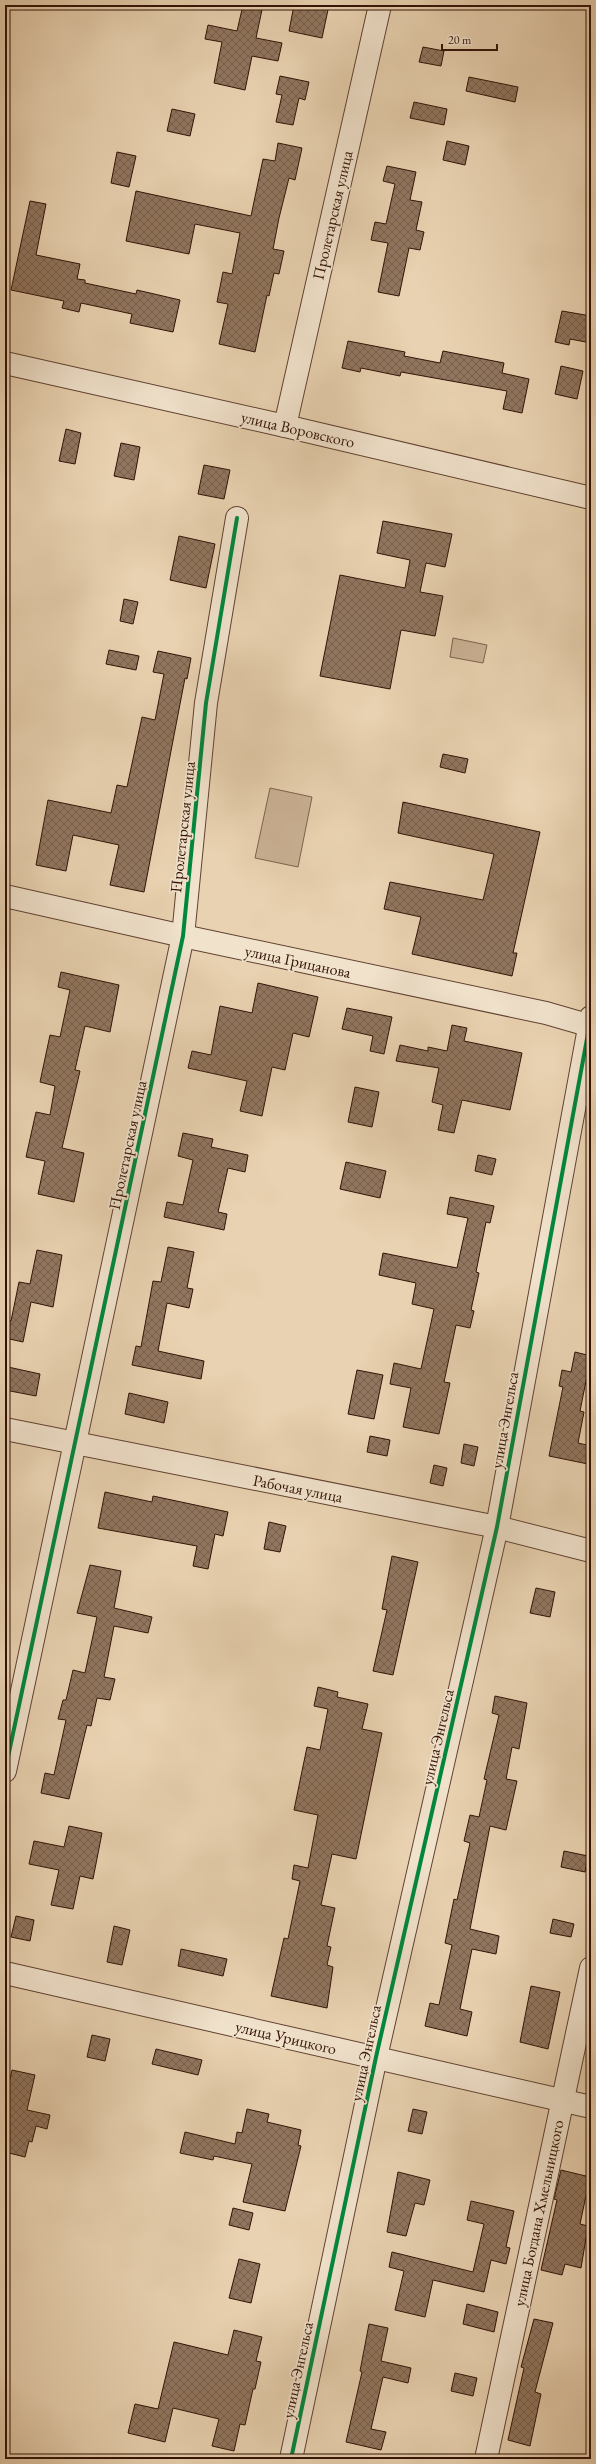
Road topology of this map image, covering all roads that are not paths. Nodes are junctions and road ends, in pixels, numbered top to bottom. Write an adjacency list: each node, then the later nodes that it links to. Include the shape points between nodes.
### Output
1 (380, 5): 3 (street, Пролетарская улица)
2 (5, 364): 3 (street, улица Воровского)
3 (285, 426): 4 (street, улица Воровского)
4 (591, 498)
5 (238, 518): 7 (street, Пролетарская улица, via 206,703)
6 (5, 896): 7 (street, улица Грицанова)
7 (183, 936): 8 (street, улица Грицанова); 10 (street, Пролетарская улица)
8 (590, 1023): 11 (street, улица Энгельса)
9 (5, 1429): 10 (street, Рабочая улица)
10 (76, 1445): 11 (street, Рабочая улица); 13 (street, Пролетарская улица)
11 (497, 1527): 12 (street, Рабочая улица); 16 (street, улица Энгельса)
12 (591, 1551)
13 (5, 1771)
14 (591, 1968): 17 (street, улица Богдана Хмельницкого)
15 (5, 1973): 16 (street, улица Урицкого)
16 (376, 2057): 17 (street, улица Урицкого); 19 (street, улица Энгельса)
17 (562, 2100): 18 (street, улица Урицкого); 20 (street, улица Богдана Хмельницкого)
18 (591, 2107)
19 (291, 2459)
20 (486, 2459)

